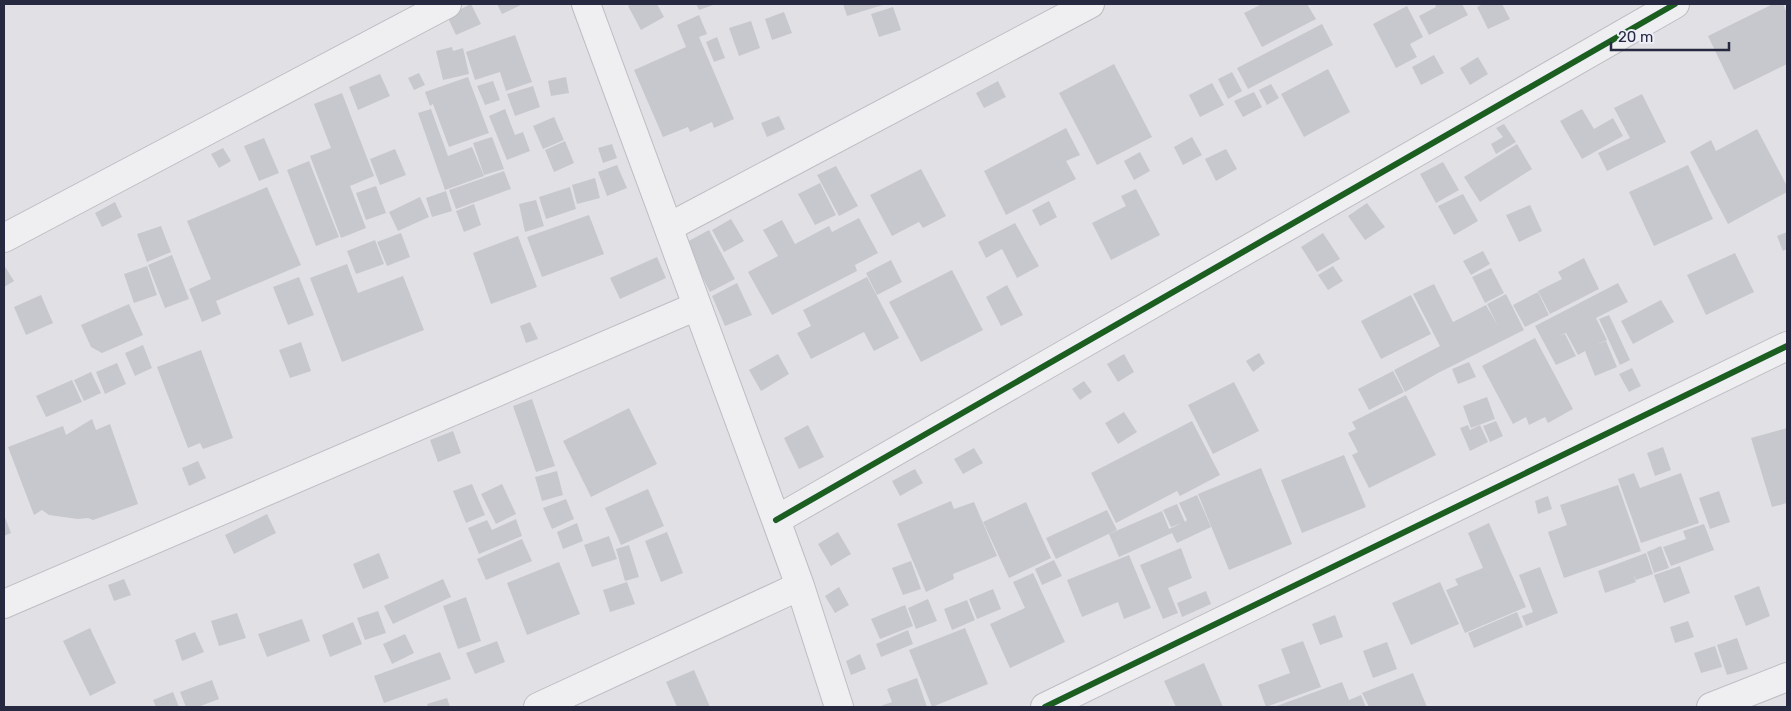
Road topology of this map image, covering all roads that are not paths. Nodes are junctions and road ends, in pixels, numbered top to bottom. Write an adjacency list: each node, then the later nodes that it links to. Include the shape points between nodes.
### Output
1 (446, 4): 6 (street)
2 (586, 4): 5 (street)
3 (1090, 4): 5 (street)
4 (1676, 4): 9 (street)
5 (669, 227): 7 (street)
6 (4, 238)
7 (697, 306): 9 (street); 11 (street)
8 (1787, 346): 15 (street)
9 (776, 520): 10 (street)
10 (800, 586): 13 (street); 14 (street)
11 (4, 604)
12 (1787, 677): 16 (street)
13 (538, 707)
14 (839, 707)
15 (1045, 707)
16 (1711, 707)

